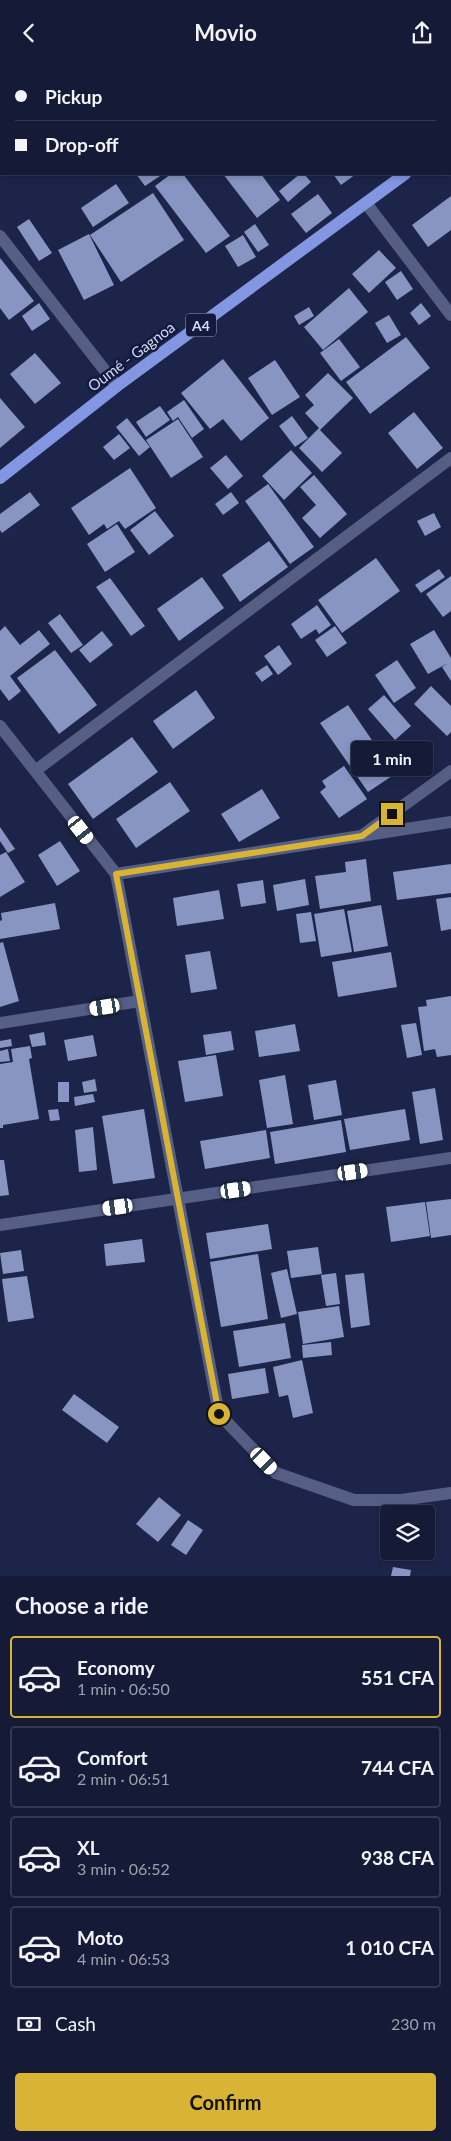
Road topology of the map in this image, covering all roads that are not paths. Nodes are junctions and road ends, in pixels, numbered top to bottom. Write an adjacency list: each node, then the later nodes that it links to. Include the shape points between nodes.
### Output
1 (404, 175): 2 (main road, Oumé - Gagnoa / A4)
2 (366, 203): 4 (street); 5 (main road, Oumé - Gagnoa / A4)
3 (0, 236): 5 (street)
4 (451, 315)
5 (117, 386): 7 (main road, Oumé - Gagnoa / A4)
6 (451, 458): 9 (street)
7 (0, 478)
8 (0, 725): 9 (street)
9 (35, 771): 13 (street)
10 (451, 771): 12 (street)
11 (451, 822): 12 (street)
12 (362, 836): 13 (street)
13 (116, 874): 14 (street)
14 (140, 1001): 15 (street); 17 (street)
15 (0, 1023)
16 (451, 1158): 17 (street)
17 (177, 1198): 18 (street); 19 (street, via 219,1414 276,1473 354,1500 401,1500)
18 (0, 1225)
19 (451, 1493)

